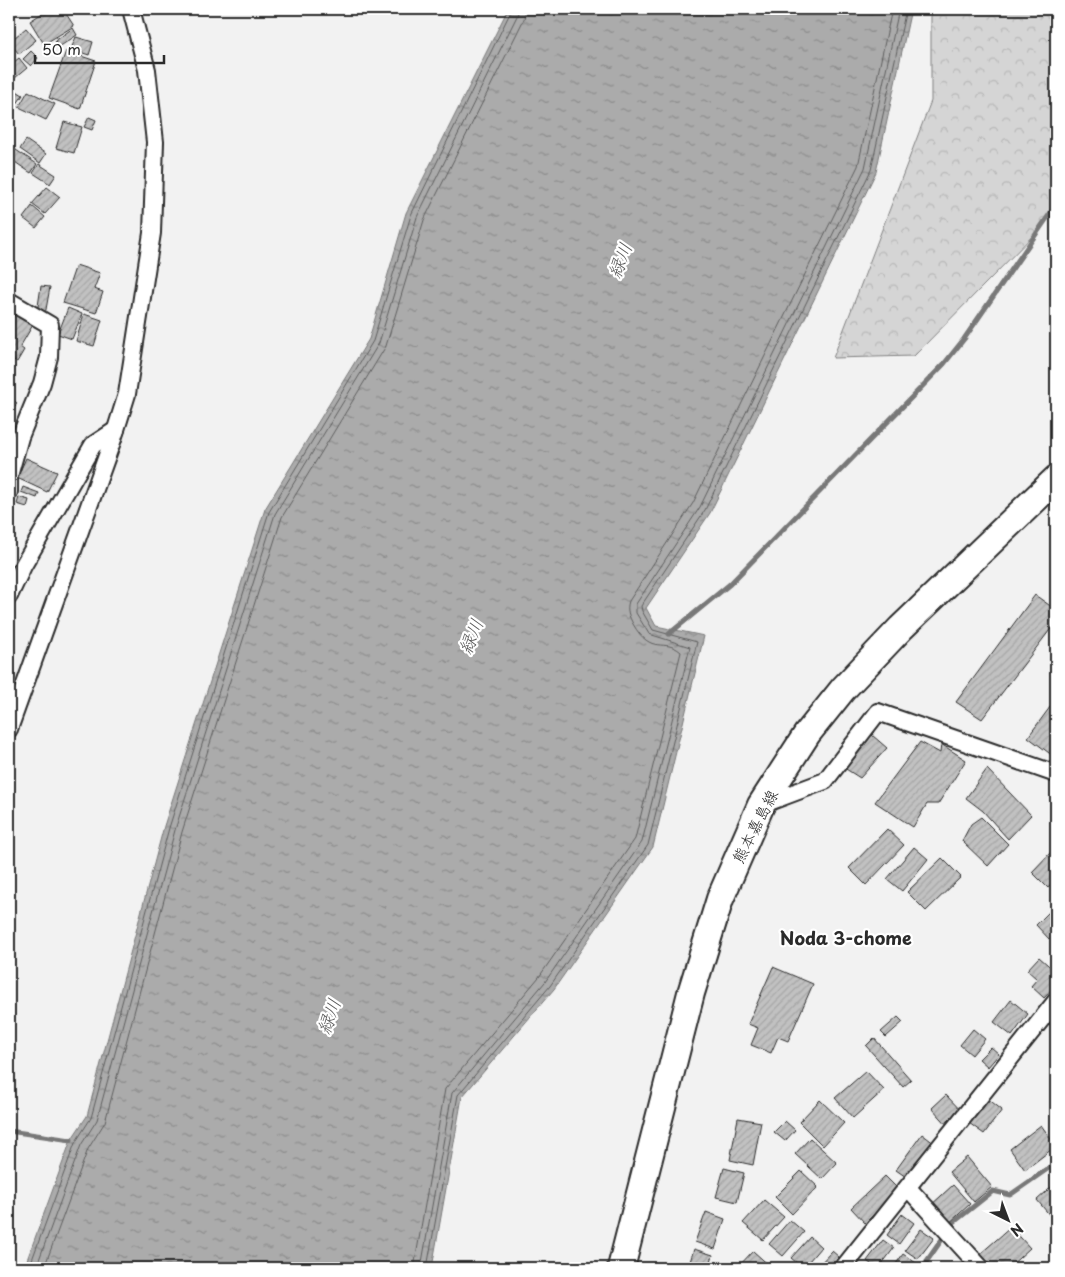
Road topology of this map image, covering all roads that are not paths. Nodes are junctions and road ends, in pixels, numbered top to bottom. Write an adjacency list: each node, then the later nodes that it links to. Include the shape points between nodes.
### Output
1 (131, 9): 3 (street, via 147,70 155,142 152,233 127,394)
2 (9, 301): 5 (street, via 50,326 49,357 20,437 9,476)
3 (116, 430): 6 (street, via 93,445); 7 (street)
4 (1056, 479): 9 (main road, 熊本嘉島線, via 901,628 843,689 807,734)
5 (9, 492)
6 (9, 596)
7 (9, 729)
8 (1056, 774): 9 (street, via 878,712 825,781)
9 (761, 805): 12 (main road, 熊本嘉島線, via 720,899 691,993)
10 (1056, 1001): 11 (street)
11 (908, 1188): 13 (street); 14 (street)
12 (621, 1268)
13 (843, 1268)
14 (981, 1268)

